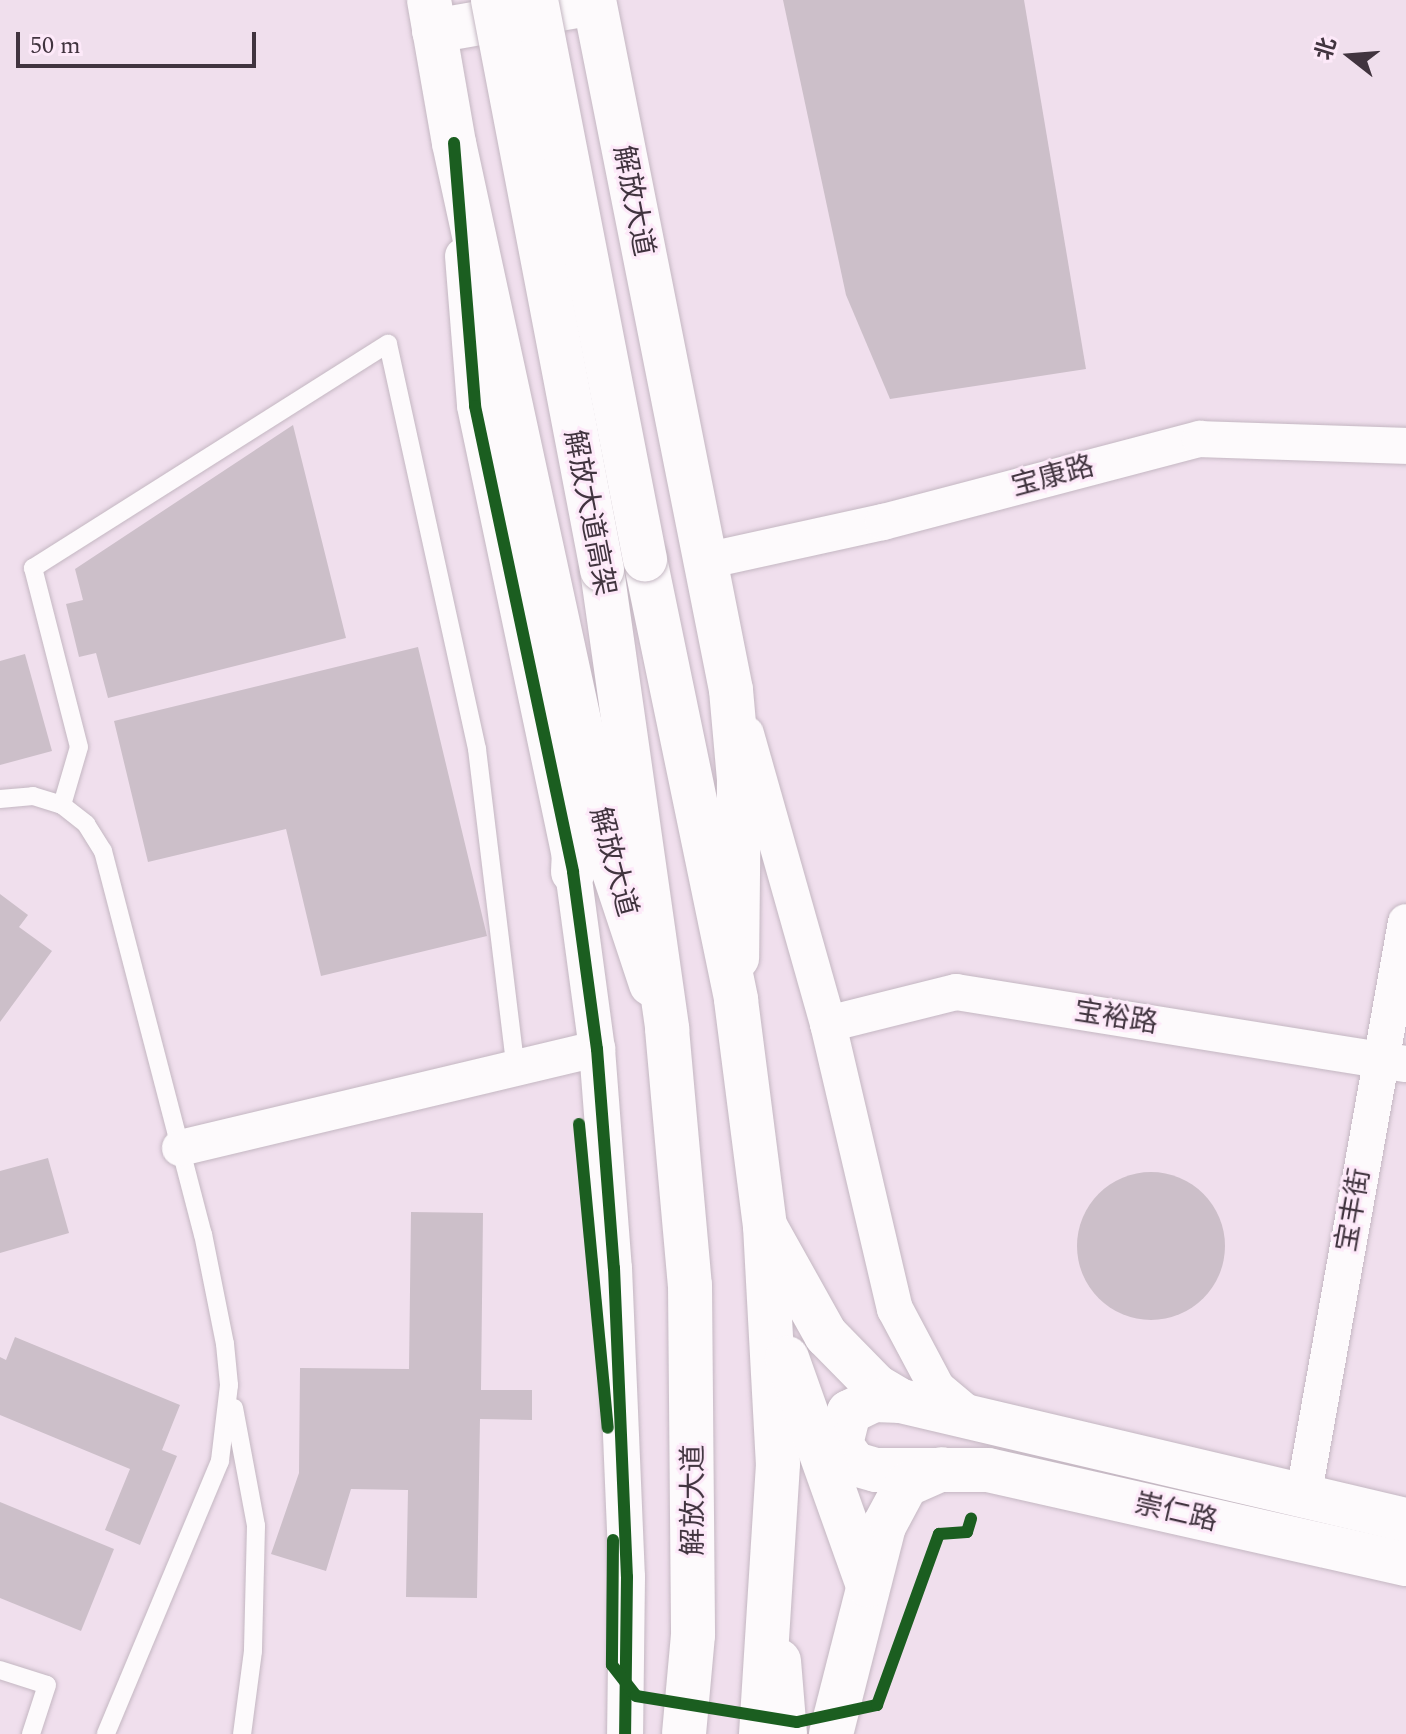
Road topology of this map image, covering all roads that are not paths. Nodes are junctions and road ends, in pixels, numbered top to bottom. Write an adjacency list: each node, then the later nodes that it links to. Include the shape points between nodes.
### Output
1 (493, 0): 16 (main road, 解放大道高架, bridge, via 602,570)
2 (536, 0): 14 (main road, 解放大道高架, bridge)
3 (594, 2): 4 (main road); 7 (main road, 解放大道)
4 (432, 15): 5 (main road, 解放大道)
5 (454, 143): 9 (main road, 解放大道); 12 (street, via 475,406)
6 (1406, 446): 7 (street, 宝康路, via 1200,439 883,522)
7 (705, 561): 8 (main road, 解放大道)
8 (731, 690): 14 (main road, 解放大道, via 739,779); 15 (street)
9 (580, 725): 12 (main road); 16 (main road, 解放大道, via 623,909)
10 (0, 799): 11 (lane, via 33,796)
11 (62, 805): 19 (lane, via 79,747 33,568 388,344 477,749); 20 (lane, via 86,824 103,851)
12 (573, 872): 17 (street)
13 (1406, 922): 18 (street, 宝丰街)
14 (736, 1000): 21 (main road, 解放大道)
15 (828, 1024): 18 (street, 宝裕路, via 956,992); 25 (street, via 895,1309 937,1388)
16 (667, 1029): 37 (main road, 解放大道, via 693,1380 693,1635)
17 (597, 1049): 19 (street); 36 (street, via 616,1299 627,1577)
18 (1393, 1062): 27 (street, 宝丰街)
19 (516, 1069): 20 (street)
20 (180, 1148): 23 (lane, via 206,1246)
21 (765, 1226): 22 (main road, 解放大道); 24 (main road, via 826,1335 876,1386)
22 (770, 1300): 30 (main road); 31 (main road, 解放大道, via 778,1464)
23 (229, 1385): 34 (lane, via 220,1461 206,1504); 35 (lane, via 256,1526 253,1651)
24 (901, 1401): 25 (main road, 崇仁路); 26 (main road, 崇仁路, via 874,1400 849,1412 840,1436 844,1453 876,1470)
25 (979, 1423): 27 (main road, 崇仁路)
26 (946, 1467): 29 (main road, 崇仁路, via 988,1470); 30 (main road, via 913,1479 896,1497)
27 (1303, 1498): 28 (main road, 崇仁路)
28 (1406, 1520)
29 (1406, 1564)
30 (868, 1585): 40 (main road)
31 (773, 1593): 38 (main road, 解放大道); 39 (main road, 解放大道)
32 (0, 1670): 33 (lane, via 47,1685)
33 (31, 1734)
34 (106, 1734)
35 (242, 1734)
36 (625, 1734)
37 (684, 1734)
38 (761, 1734)
39 (785, 1734)
40 (831, 1734)

